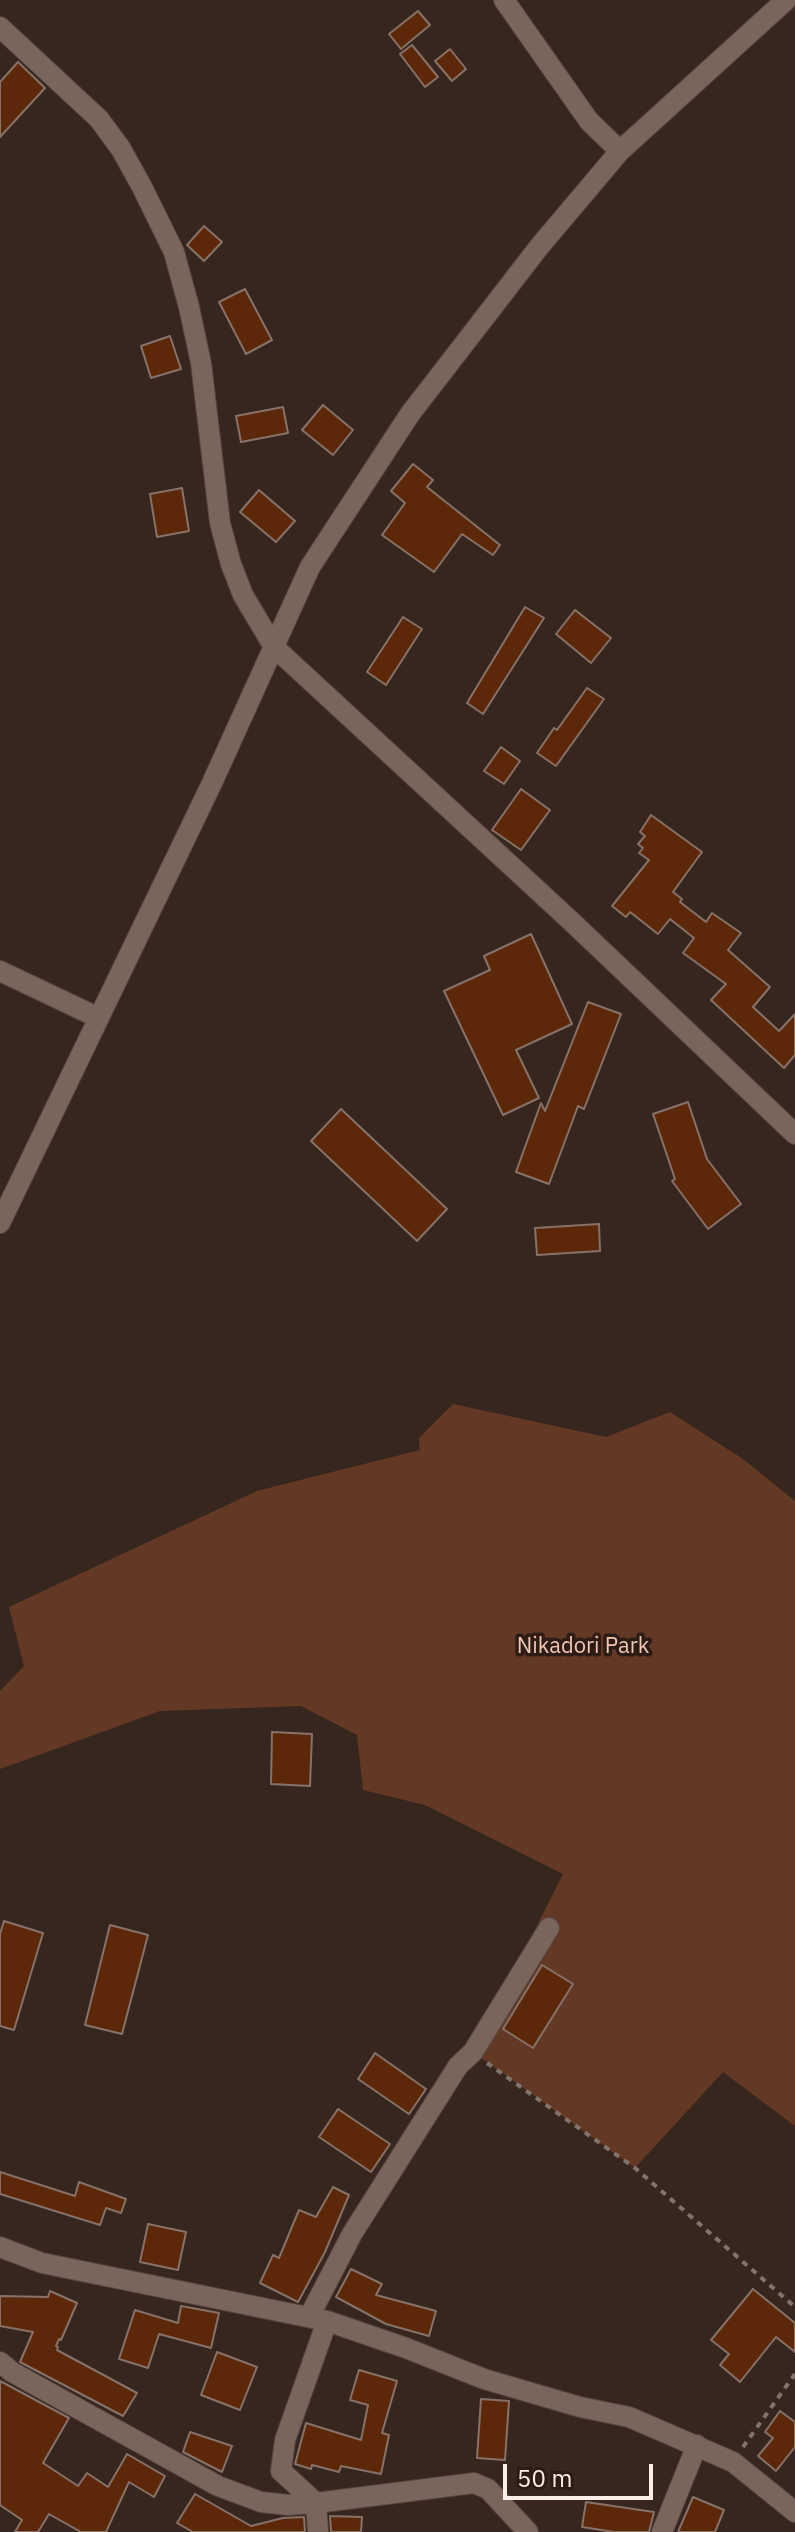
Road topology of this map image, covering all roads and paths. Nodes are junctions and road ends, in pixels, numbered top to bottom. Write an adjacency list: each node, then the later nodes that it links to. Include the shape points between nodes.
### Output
1 (504, 0): 4 (street, via 589,121)
2 (786, 0): 4 (street)
3 (0, 27): 5 (street, via 99,119 121,149 169,241 201,363 215,491 231,564)
4 (620, 151): 5 (street, via 410,414 310,567)
5 (274, 647): 7 (street); 8 (street)
6 (0, 971): 7 (street)
7 (99, 1018): 9 (street)
8 (795, 1134)
9 (0, 1223)
10 (549, 1928): 11 (street)
11 (473, 2052): 13 (path, via 635,2168); 14 (street, via 458,2066 352,2234)
12 (0, 2247): 14 (street, via 42,2263)
13 (795, 2307)
14 (318, 2319): 17 (street, via 484,2379 629,2417); 19 (street, via 281,2471)
15 (0, 2362): 19 (street, via 218,2486 261,2502)
16 (795, 2374): 18 (path)
17 (697, 2445): 18 (street); 23 (street)
18 (733, 2462): 20 (street)
19 (316, 2503): 21 (street); 22 (street, via 474,2483 488,2489)
20 (795, 2512)
21 (318, 2532)
22 (528, 2532)
23 (662, 2532)

